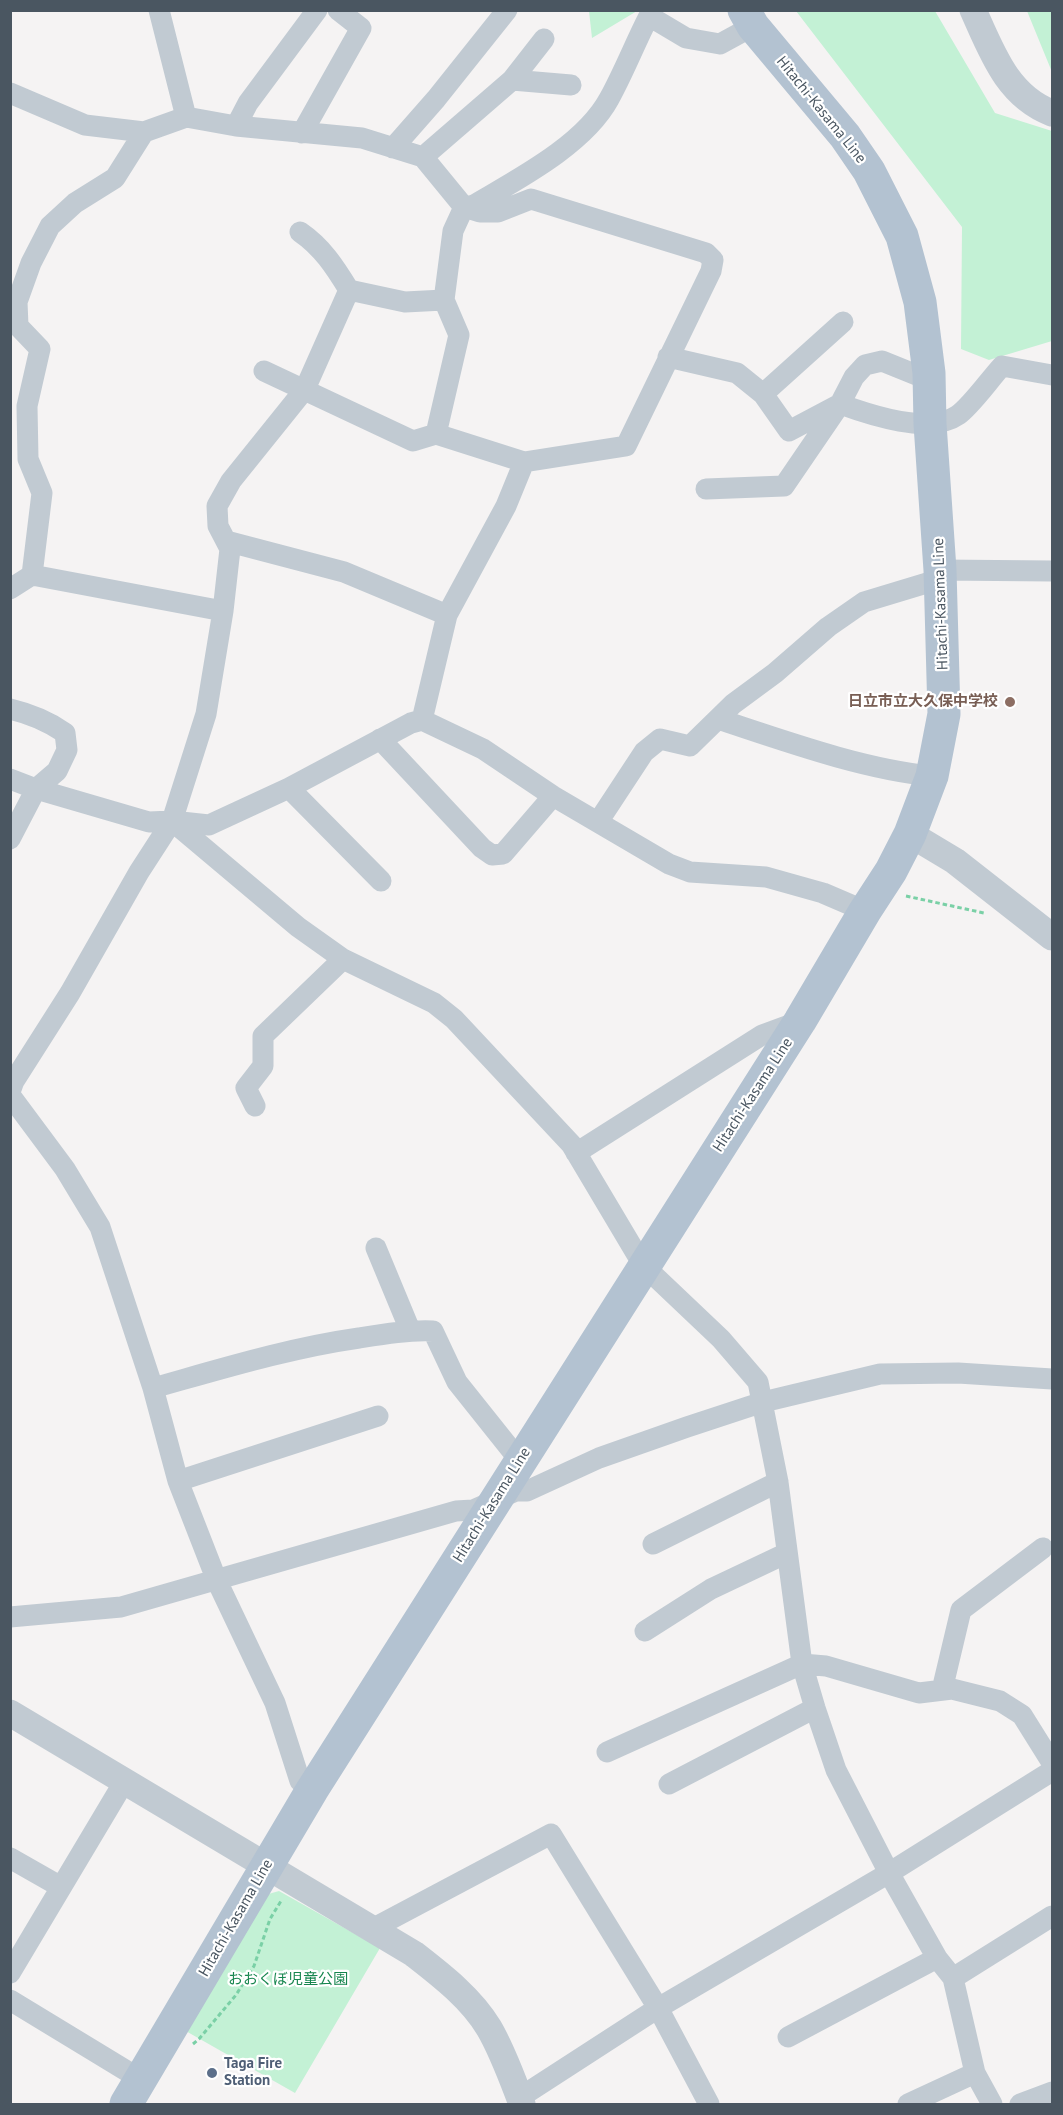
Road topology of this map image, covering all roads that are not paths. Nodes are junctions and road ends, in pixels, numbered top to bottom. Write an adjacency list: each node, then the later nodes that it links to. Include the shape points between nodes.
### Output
1 (159, 10): 12 (street)
2 (317, 10): 13 (street, via 248,103)
3 (338, 10): 15 (street, via 361,28)
4 (507, 10): 16 (street)
5 (973, 10): 11 (street, via 995,59 1014,88 1027,100)
6 (748, 18): 18 (street, via 720,44 686,38 649,16 608,100 582,132 533,171); 27 (main road, Hitachi-Kasama Line, via 845,136 887,203 902,236 920,302)
7 (544, 39): 8 (street)
8 (512, 80): 9 (street); 17 (street)
9 (571, 85)
10 (10, 93): 14 (street, via 85,125)
11 (1053, 113)
12 (186, 117): 13 (street); 14 (street)
13 (236, 126): 15 (street)
14 (144, 132): 23 (street, via 115,178 75,203 50,226 17,303)
15 (302, 133): 16 (street, via 362,138)
16 (393, 148): 17 (street)
17 (423, 158): 18 (street)
18 (464, 207): 21 (street, via 453,231); 24 (street, via 498,212 531,199 706,253 713,260 711,271)
19 (300, 232): 20 (street, via 325,254)
20 (349, 290): 21 (street, via 405,302); 28 (street)
21 (444, 300): 32 (street, via 459,335)
22 (843, 322): 29 (street)
23 (18, 335): 33 (street, via 40,349)
24 (668, 357): 29 (street, via 736,373); 34 (street, via 626,446)
25 (264, 371): 28 (street)
26 (1053, 375): 31 (street, via 1002,366 957,416)
27 (929, 380): 30 (street, via 882,361 865,365); 31 (main road, Hitachi-Kasama Line)
28 (305, 389): 32 (street, via 413,441); 36 (street, via 231,481 216,506 218,526)
29 (763, 394): 30 (street, via 789,431)
30 (840, 405): 31 (street, via 882,419); 35 (street, via 784,486)
31 (930, 424): 38 (main road, Hitachi-Kasama Line)
32 (436, 434): 34 (street)
33 (19, 460): 39 (street, via 42,494)
34 (524, 462): 42 (street, via 506,506)
35 (706, 489)
36 (226, 541): 41 (street, via 230,549); 42 (street, via 344,572)
37 (1053, 571): 38 (street)
38 (940, 574): 44 (street, via 864,602); 47 (main road, Hitachi-Kasama Line, via 944,714)
39 (32, 575): 40 (street); 41 (street)
40 (10, 589)
41 (223, 611): 52 (street, via 206,714)
42 (447, 615): 45 (street)
43 (10, 709): 50 (street, via 31,714 65,733 67,750 57,771)
44 (718, 718): 47 (street, via 797,745 903,773); 53 (street, via 690,746 660,739 644,752)
45 (422, 720): 46 (street); 51 (street, via 483,749)
46 (380, 740): 49 (street); 51 (street, via 492,855 503,854)
47 (932, 776): 54 (main road, Hitachi-Kasama Line)
48 (10, 779): 50 (street)
49 (289, 788): 52 (street, via 209,825); 56 (street)
50 (36, 789): 52 (street, via 149,822); 55 (street)
51 (553, 796): 53 (street)
52 (172, 821): 59 (street, via 298,927); 61 (street, via 14,1081)
53 (598, 822): 57 (street, via 690,872 766,877 823,893)
54 (910, 834): 57 (main road, Hitachi-Kasama Line); 58 (street, via 955,861)
55 (10, 839)
56 (381, 881)
57 (865, 911): 60 (main road, Hitachi-Kasama Line)
58 (1053, 937)
59 (343, 959): 62 (street, via 263,1035 263,1066 246,1088); 63 (street, via 434,1003 454,1019)
60 (800, 1021): 63 (street, via 762,1035); 65 (main road, Hitachi-Kasama Line)
61 (10, 1094): 68 (street, via 65,1169 100,1227)
62 (255, 1106)
63 (576, 1153): 65 (street)
64 (376, 1248): 66 (street)
65 (643, 1265): 69 (street, via 721,1339 758,1382); 71 (main road, Hitachi-Kasama Line)
66 (410, 1330): 68 (street, via 263,1357); 71 (street, via 433,1331 457,1382)
67 (1053, 1379): 69 (street, via 958,1373 880,1374)
68 (153, 1388): 72 (street)
69 (763, 1402): 73 (street); 74 (street, via 599,1458)
70 (378, 1416): 72 (street)
71 (520, 1461): 74 (main road, Hitachi-Kasama Line)
72 (178, 1481): 78 (street)
73 (778, 1482): 75 (street); 77 (street)
74 (494, 1503): 78 (street); 90 (main road, Hitachi-Kasama Line)
75 (653, 1544)
76 (1043, 1548): 82 (street, via 961,1610)
77 (787, 1553): 80 (street, via 711,1589); 81 (street)
78 (217, 1581): 79 (street, via 121,1607); 90 (street, via 275,1703 300,1781)
79 (10, 1617)
80 (645, 1631)
81 (802, 1664): 82 (street, via 826,1666 919,1693); 83 (street); 85 (street)
82 (942, 1690): 86 (street, via 1000,1701 1022,1715)
83 (815, 1708): 89 (street); 93 (street, via 836,1770)
84 (10, 1713): 88 (street)
85 (607, 1752)
86 (1053, 1763)
87 (1053, 1772): 93 (street)
88 (124, 1782): 92 (street); 94 (street)
89 (669, 1784)
90 (312, 1790): 92 (main road, Hitachi-Kasama Line)
91 (10, 1858): 94 (street)
92 (266, 1867): 96 (street); 104 (main road, Hitachi-Kasama Line)
93 (889, 1873): 97 (street); 101 (street)
94 (62, 1887): 98 (street)
95 (1053, 1916): 99 (street)
96 (372, 1929): 101 (street, via 551,1834); 106 (street, via 414,1954 442,1977 488,2026)
97 (937, 1958): 99 (street); 102 (street)
98 (10, 1973)
99 (953, 1978): 103 (street)
100 (10, 2000): 104 (street)
101 (658, 2008): 106 (street); 107 (street)
102 (788, 2037)
103 (975, 2073): 108 (street); 109 (street)
104 (133, 2092)
105 (1053, 2092): 110 (street)
106 (520, 2101)
107 (709, 2104)
108 (908, 2104)
109 (992, 2104)
110 (1020, 2104)

